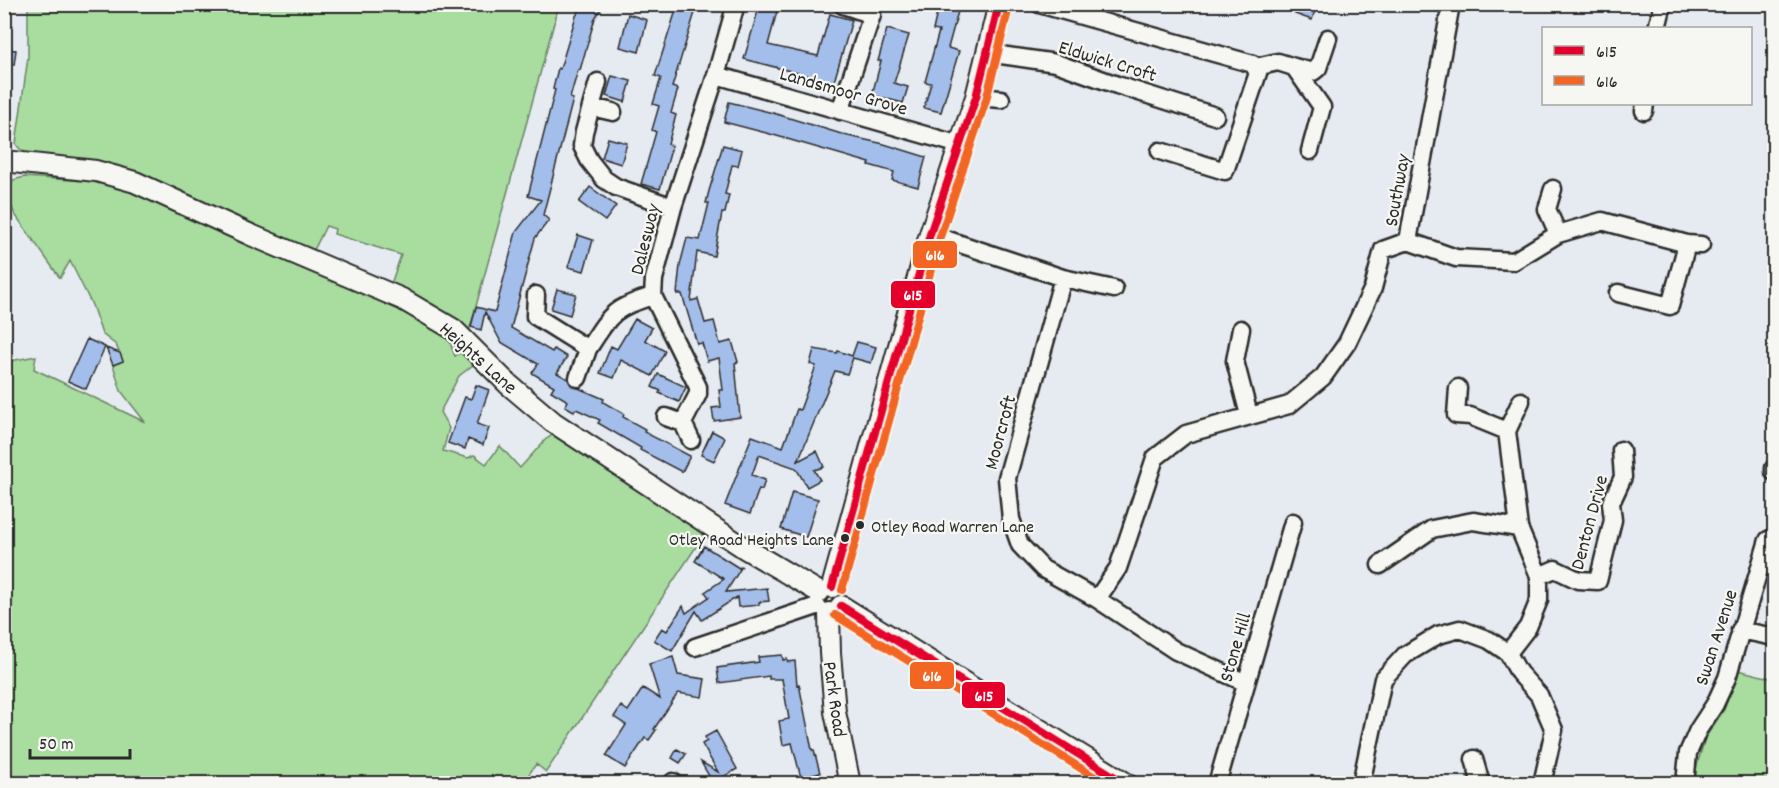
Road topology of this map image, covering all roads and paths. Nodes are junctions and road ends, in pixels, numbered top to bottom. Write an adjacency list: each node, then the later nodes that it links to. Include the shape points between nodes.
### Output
1 (736, 4): 12 (street, Dalesway)
2 (843, 4): 17 (street, via 872,15)
3 (999, 4): 9 (street, Park Road)
4 (1040, 4): 10 (street)
5 (1451, 4): 28 (street, Southway)
6 (1663, 4): 7 (street)
7 (1657, 27)
8 (1328, 38): 11 (street, via 1318,68 1313,72)
9 (987, 53): 14 (street, Park Road); 19 (street, Eldwick Croft, via 1056,63)
10 (1256, 67): 11 (street, via 1278,62); 21 (street, via 1258,73 1226,171)
11 (1294, 68): 22 (street, via 1322,107)
12 (716, 75): 17 (street, Landsmoor Grove); 25 (street, Dalesway)
13 (598, 82): 16 (street)
14 (976, 97): 15 (street); 20 (street, Park Road)
15 (1001, 99)
16 (591, 107): 18 (street); 25 (street, via 582,146 604,179)
17 (840, 111): 20 (street, Landsmoor Grove)
18 (613, 112)
19 (1215, 116)
20 (960, 145): 26 (street, Park Road)
21 (1160, 151)
22 (1310, 151)
23 (4, 161): 51 (street, Heights Lane, via 96,171 135,182 402,299 453,329 553,422)
24 (1553, 189): 27 (street, via 1546,209)
25 (673, 207): 33 (street, Dalesway)
26 (930, 234): 29 (street); 51 (street, Park Road)
27 (1558, 234): 28 (street, via 1514,261 1456,258); 31 (street, via 1602,222 1694,244 1670,306)
28 (1407, 241): 39 (street, Southway, via 1383,250 1373,288 1347,343 1323,377 1289,405)
29 (1063, 278): 30 (street); 50 (street, Moorcroft, via 1006,478 1011,519 1020,545 1043,569)
30 (1114, 289)
31 (1618, 293)
32 (536, 295): 35 (street, via 528,320)
33 (653, 296): 35 (street, via 624,306 610,316); 41 (street, Dalesway, via 698,387)
34 (1241, 329): 39 (street, via 1235,361)
35 (588, 349): 36 (street)
36 (578, 378)
37 (1458, 388): 42 (street, via 1456,415)
38 (1521, 401): 42 (street)
39 (1249, 415): 50 (street, Southway, via 1186,434 1155,458 1118,568)
40 (666, 417): 41 (street)
41 (684, 423): 43 (street)
42 (1507, 430): 46 (street)
43 (691, 440)
44 (1621, 450): 49 (street, Denton Drive, via 1623,477 1611,502 1613,520 1598,581 1578,580 1555,569)
45 (1293, 522): 56 (street, Stone Hill)
46 (1519, 528): 48 (street, via 1473,521 1432,529); 49 (street)
47 (1774, 542): 52 (street, Swan Avenue, via 1768,540)
48 (1380, 565)
49 (1539, 576): 55 (street, via 1539,600 1528,627)
50 (1097, 599): 56 (street, Moorcroft, via 1176,651)
51 (828, 601): 54 (street); 58 (street, Park Road, via 835,712); 59 (street, Heights Lane)
52 (1740, 630): 53 (street); 64 (street, Swan Avenue, via 1727,678 1688,753)
53 (1774, 637)
54 (695, 646)
55 (1508, 653): 61 (street, via 1490,640 1460,629 1438,635 1405,655 1383,679); 63 (street, via 1519,673 1539,695 1554,730)
56 (1246, 683): 60 (street, Stone Hill)
57 (1474, 759): 62 (street, via 1480,780)
58 (850, 783)
59 (1127, 783)
60 (1217, 783)
61 (1361, 783)
62 (1476, 783)
63 (1542, 783)
64 (1685, 783)

